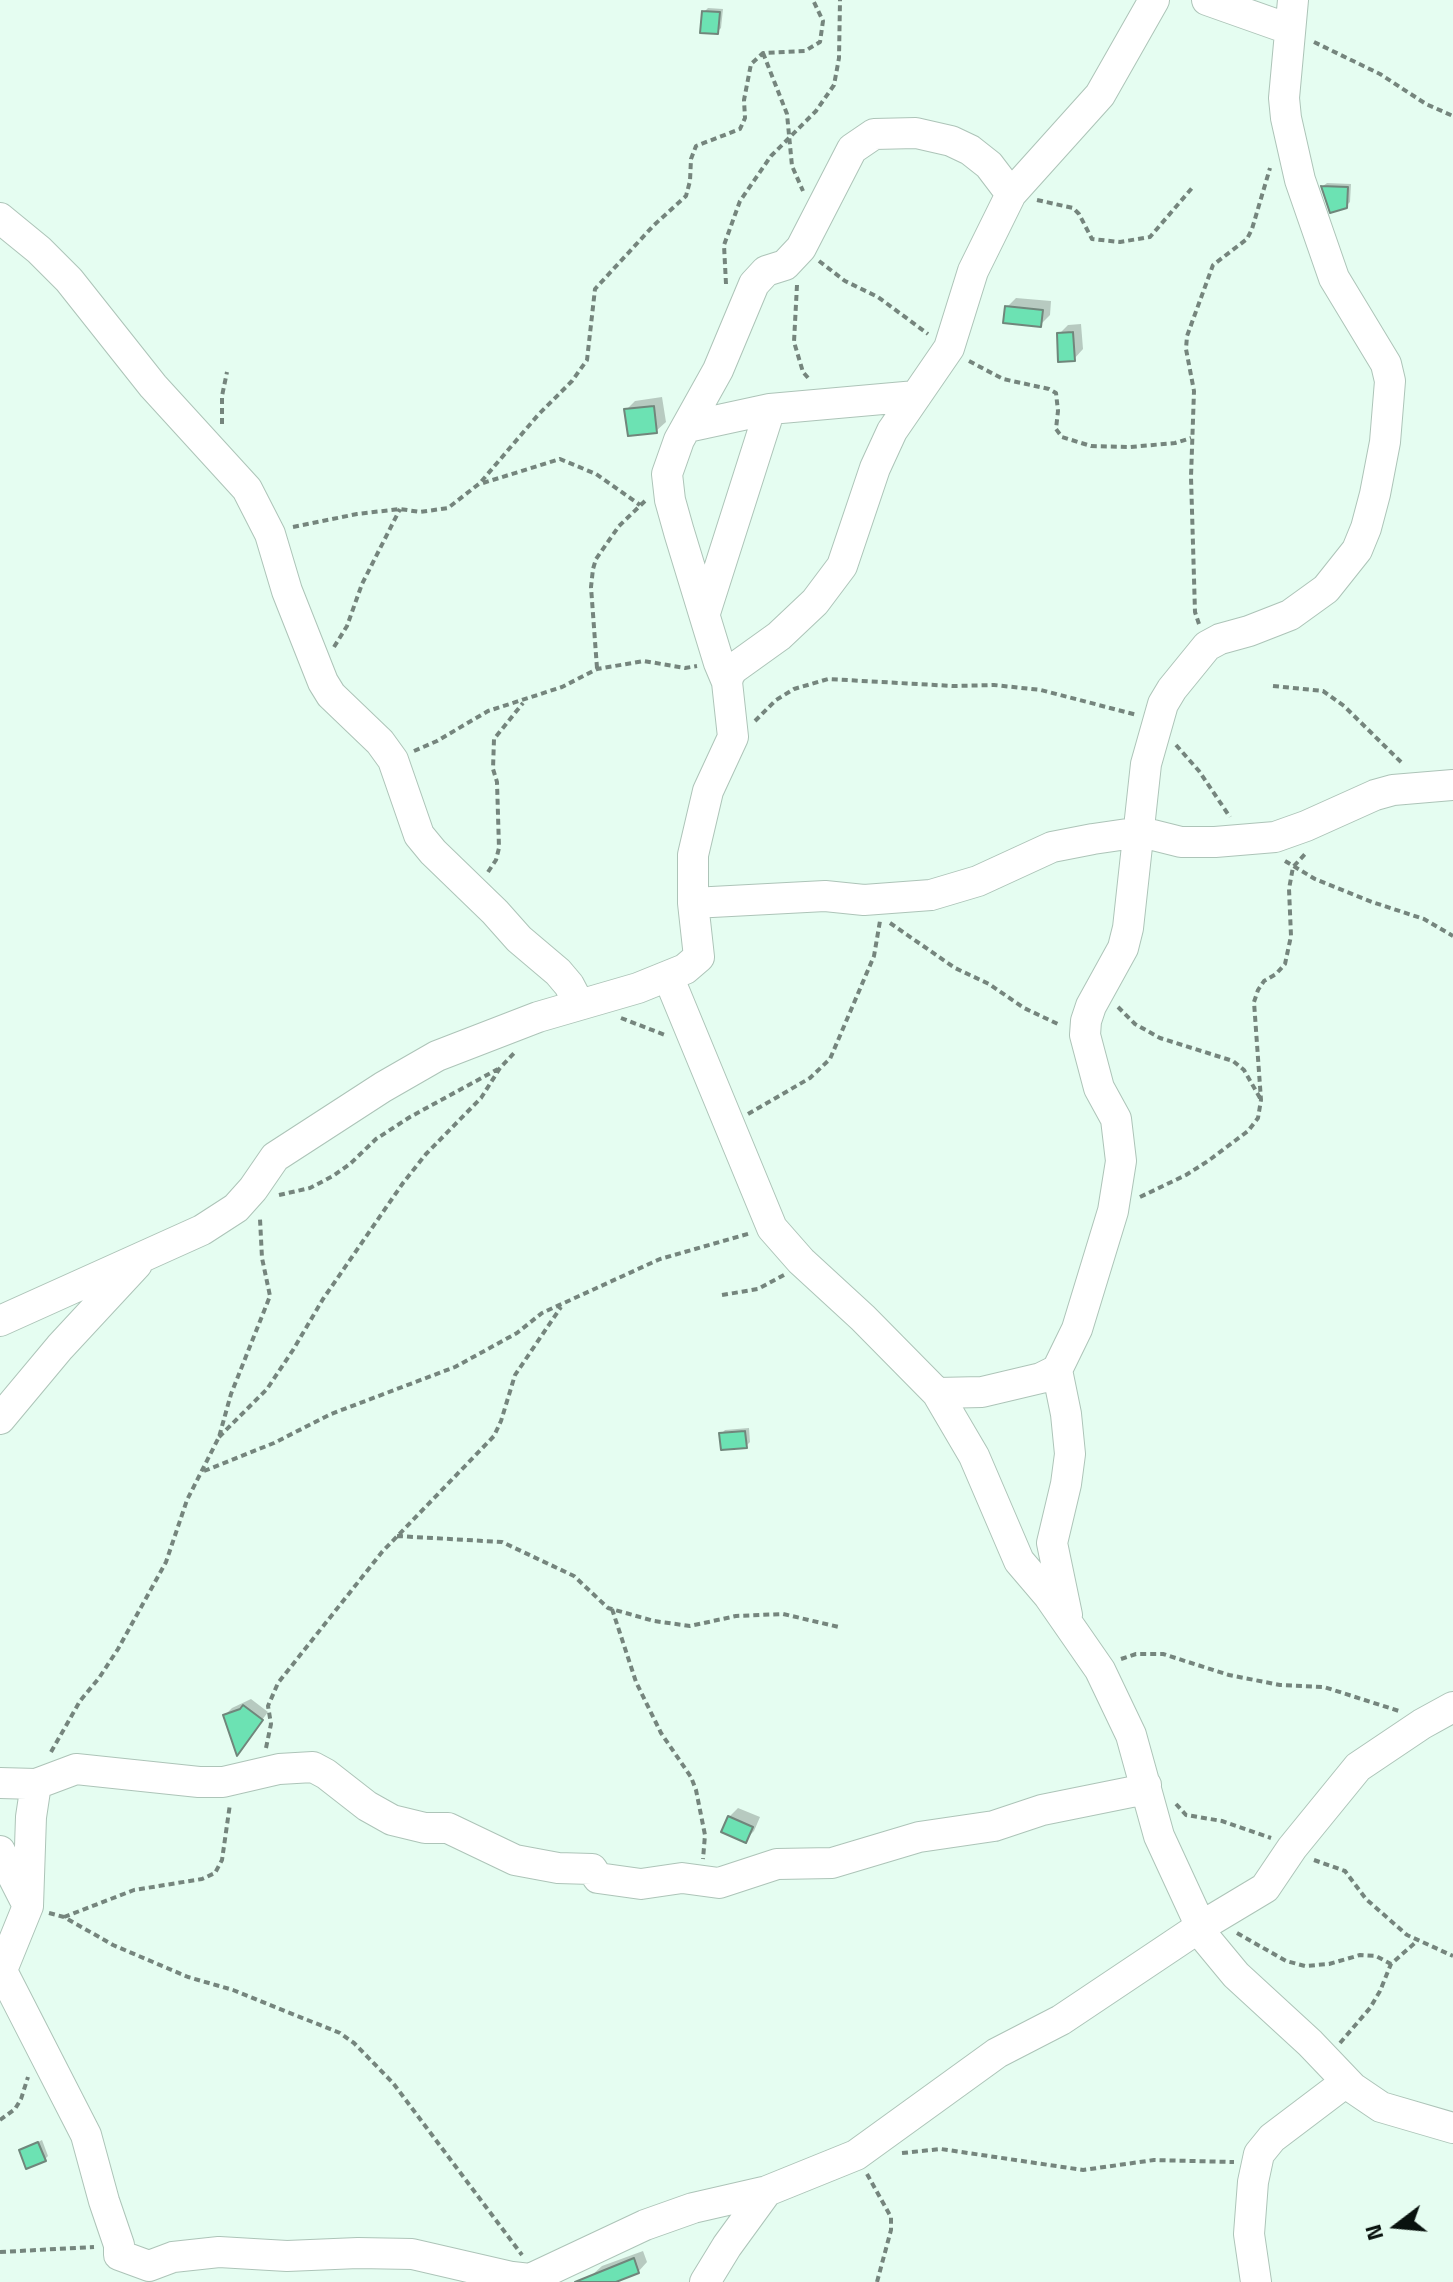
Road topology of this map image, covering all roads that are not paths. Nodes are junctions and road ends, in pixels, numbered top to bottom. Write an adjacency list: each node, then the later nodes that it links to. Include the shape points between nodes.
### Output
1 (1154, 0): 4 (street, via 1100,95)
2 (1207, 0): 3 (street)
3 (1291, 15): 12 (street, via 1284,98 1306,202 1334,278 1386,364 1390,381 1375,494 1366,528 1348,563 1326,589 1290,615 1207,646 1172,689 1155,726)
4 (1011, 194): 6 (street, via 973,271 949,348); 8 (street, via 989,165 951,141 916,133 874,134 852,149 802,245 785,265 766,271 754,284)
5 (0, 218): 15 (street, via 69,280 153,386 247,489 270,534 316,665 331,695 393,760 419,835 558,972)
6 (916, 396): 7 (street); 10 (street, via 875,468 842,566 815,602 779,636)
7 (770, 409): 8 (street); 9 (street)
8 (687, 427): 9 (street, via 667,474)
9 (705, 613): 10 (street)
10 (723, 673): 13 (street, via 733,737 701,819 693,855)
11 (1444, 787): 12 (street, via 1375,795 1275,837 1181,842)
12 (1141, 832): 13 (street, via 1052,847 978,881 931,895); 18 (street, via 1123,948 1091,1006 1085,1035 1099,1088 1116,1119 1121,1161 1113,1211 1077,1329)
13 (693, 903): 14 (street, via 699,957)
14 (668, 976): 15 (street); 19 (street, via 772,1228)
15 (579, 1004): 16 (street, via 437,1056 383,1087 275,1157 253,1189 248,1212)
16 (147, 1254): 17 (street); 20 (street)
17 (0, 1321)
18 (1057, 1370): 19 (street, via 982,1392); 21 (street, via 1070,1454 1052,1543)
19 (937, 1393): 21 (street, via 974,1456 1019,1561)
20 (0, 1419)
21 (1069, 1624): 25 (street, via 1100,1670 1131,1735)
22 (1453, 1707): 28 (street, via 1358,1767 1265,1888)
23 (0, 1783): 24 (street)
24 (36, 1784): 25 (street, via 76,1769 199,1782 313,1767 392,1820 448,1828 515,1860 592,1869 598,1878 641,1884 682,1878 719,1883 777,1864 832,1863 919,1837 994,1826); 27 (street)
25 (1146, 1785): 28 (street, via 1159,1836)
26 (0, 1851): 27 (street)
27 (28, 1906): 29 (street)
28 (1207, 1923): 30 (street, via 1217,1955); 32 (street, via 1061,2020 997,2053 864,2150)
29 (1, 1968): 33 (street, via 86,2135 119,2255)
30 (1336, 2071): 31 (street, via 1381,2107); 36 (street, via 1259,2154 1249,2234)
31 (1453, 2128)
32 (767, 2191): 34 (street, via 645,2225); 35 (street)
33 (145, 2274): 34 (street, via 173,2257 219,2252 345,2253 412,2254)
34 (533, 2279)
35 (705, 2282)
36 (1256, 2282)

